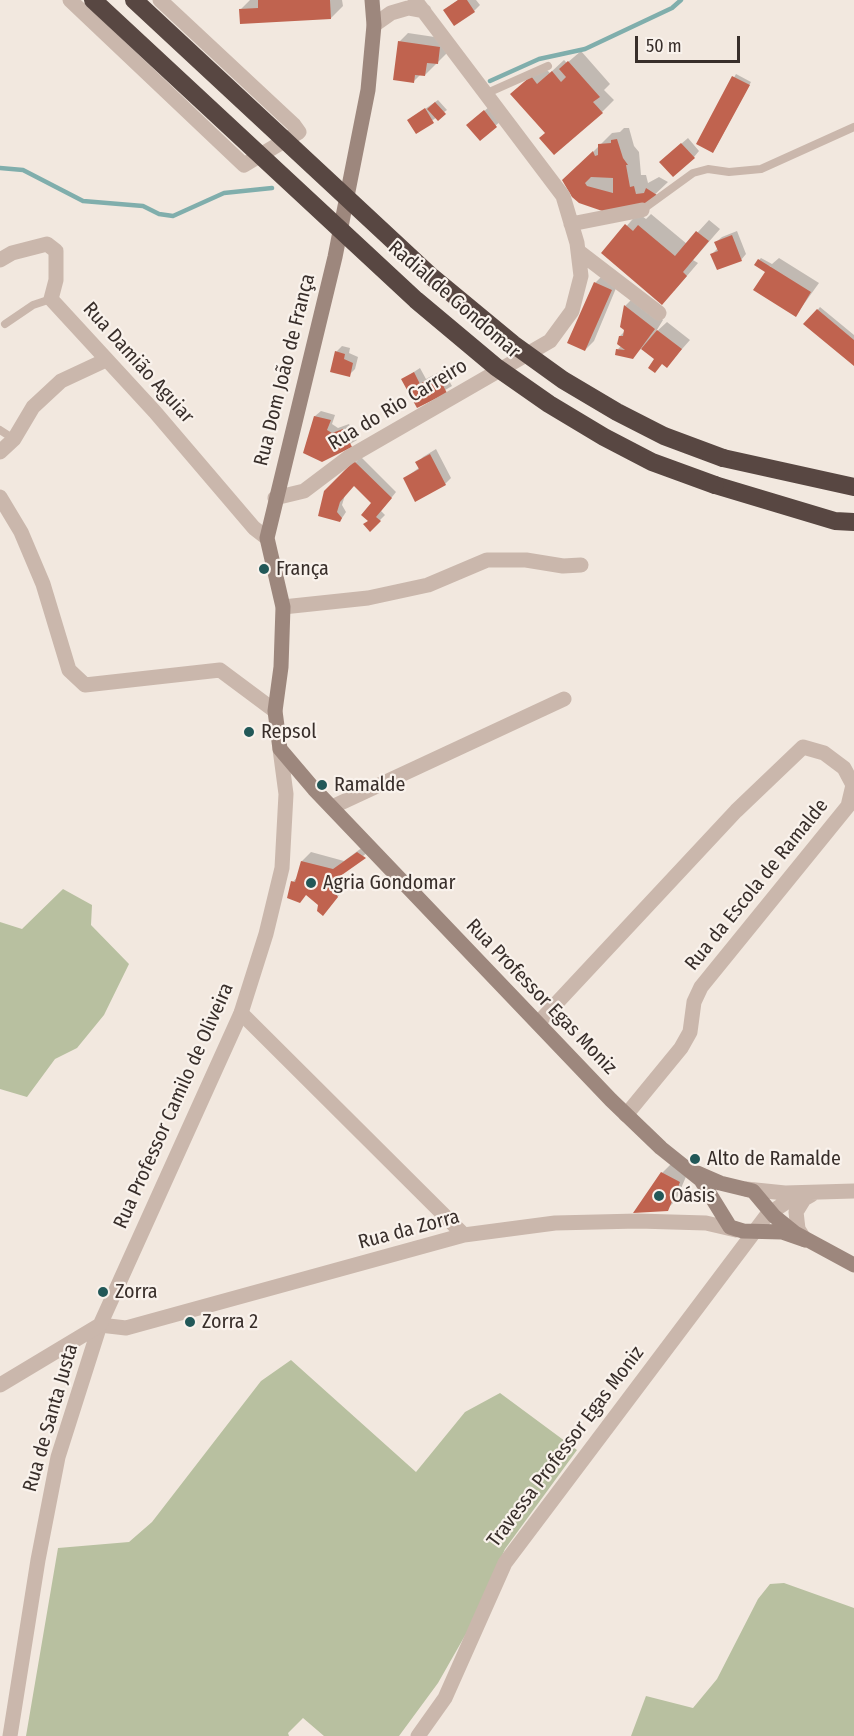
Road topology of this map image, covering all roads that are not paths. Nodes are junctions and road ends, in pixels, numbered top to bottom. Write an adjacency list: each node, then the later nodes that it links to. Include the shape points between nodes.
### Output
1 (70, 0): 4 (street, via 244,165 298,132)
2 (93, 0): 25 (highway, Radial de Gondomar, bridge, via 416,300 496,368 549,404 652,462 835,521)
3 (134, 0): 22 (highway, Radial de Gondomar, bridge, via 432,277 513,345 563,380 664,436 723,458)
4 (160, 0)
5 (372, 0): 7 (main road, Rua Dom João de França)
6 (419, 6): 7 (street, Rua do Rio Carreiro, via 391,14); 9 (street, Rua do Rio Carreiro)
7 (374, 25): 24 (main road, Rua Dom João de França, via 368,90 334,256)
8 (548, 66): 9 (lane)
9 (485, 94): 12 (street, Rua do Rio Carreiro, via 563,196)
10 (854, 127): 11 (lane, via 761,168 693,172)
11 (642, 210): 12 (street)
12 (571, 224): 13 (street, Rua do Rio Carreiro)
13 (578, 251): 16 (street); 24 (street, Rua do Rio Carreiro, via 581,276 572,311 550,341 366,446 304,491)
14 (0, 260): 15 (street, via 47,244 56,251 56,280)
15 (51, 299): 17 (lane, via 33,305); 18 (street, Rua Damião Aguiar)
16 (659, 313)
17 (5, 324)
18 (106, 360): 20 (street, via 61,381 33,407); 26 (street, Rua Damião Aguiar)
19 (0, 430): 20 (lane)
20 (14, 439): 21 (street)
21 (0, 452)
22 (854, 487)
23 (0, 497): 30 (street, via 21,532 43,584 69,670 85,685 220,670)
24 (276, 498): 26 (main road, Rua Dom João de França)
25 (854, 522)
26 (267, 538): 28 (main road, Rua Dom João de França)
27 (581, 565): 28 (street, via 487,560 428,585 368,598)
28 (283, 607): 30 (main road, Rua Dom João de França)
29 (564, 699): 32 (street)
30 (275, 711): 31 (main road, Rua Dom João de França)
31 (280, 749): 32 (main road, Rua Professor Egas Moniz); 33 (street, Rua Professor Camilo de Oliveira, via 286,794 282,868)
32 (332, 807): 34 (main road, Rua Professor Egas Moniz)
33 (241, 1013): 42 (street); 45 (street, Rua Professor Camilo de Oliveira)
34 (538, 1023): 35 (main road, Rua Professor Egas Moniz); 35 (street, Rua da Escola de Ramalde, via 736,811 804,747 824,753 844,768 853,785 848,806 701,987 694,1002 690,1032 681,1048)
35 (626, 1115): 36 (main road, Rua Professor Egas Moniz)
36 (680, 1162): 37 (main road, Rua Professor Egas Moniz, via 714,1180); 40 (main road, Rua Professor Egas Moniz, via 701,1180)
37 (746, 1189): 39 (street); 40 (main road, Rua Professor Egas Moniz, via 758,1195); 40 (main road, via 739,1189 723,1202)
38 (854, 1191): 39 (street)
39 (814, 1193): 40 (street, via 788,1201); 43 (street, via 804,1199 796,1212 798,1229)
40 (740, 1228): 41 (main road, Rua Professor Egas Moniz); 41 (street, Travessa Professor Egas Moniz, via 759,1236); 42 (street, Rua da Zorra, via 661,1221 555,1223); 43 (main road, Rua Professor Egas Moniz); 48 (street, Travessa Professor Egas Moniz, via 505,1563 445,1698)
41 (782, 1232): 43 (main road, Rua Professor Egas Moniz)
42 (464, 1235): 45 (street, Rua da Zorra, via 126,1328)
43 (805, 1240): 44 (main road, Rua Professor Egas Moniz)
44 (854, 1265)
45 (100, 1325): 46 (street); 47 (street, Rua de Santa Justa, via 58,1458)
46 (0, 1385)
47 (10, 1736)
48 (418, 1736)

